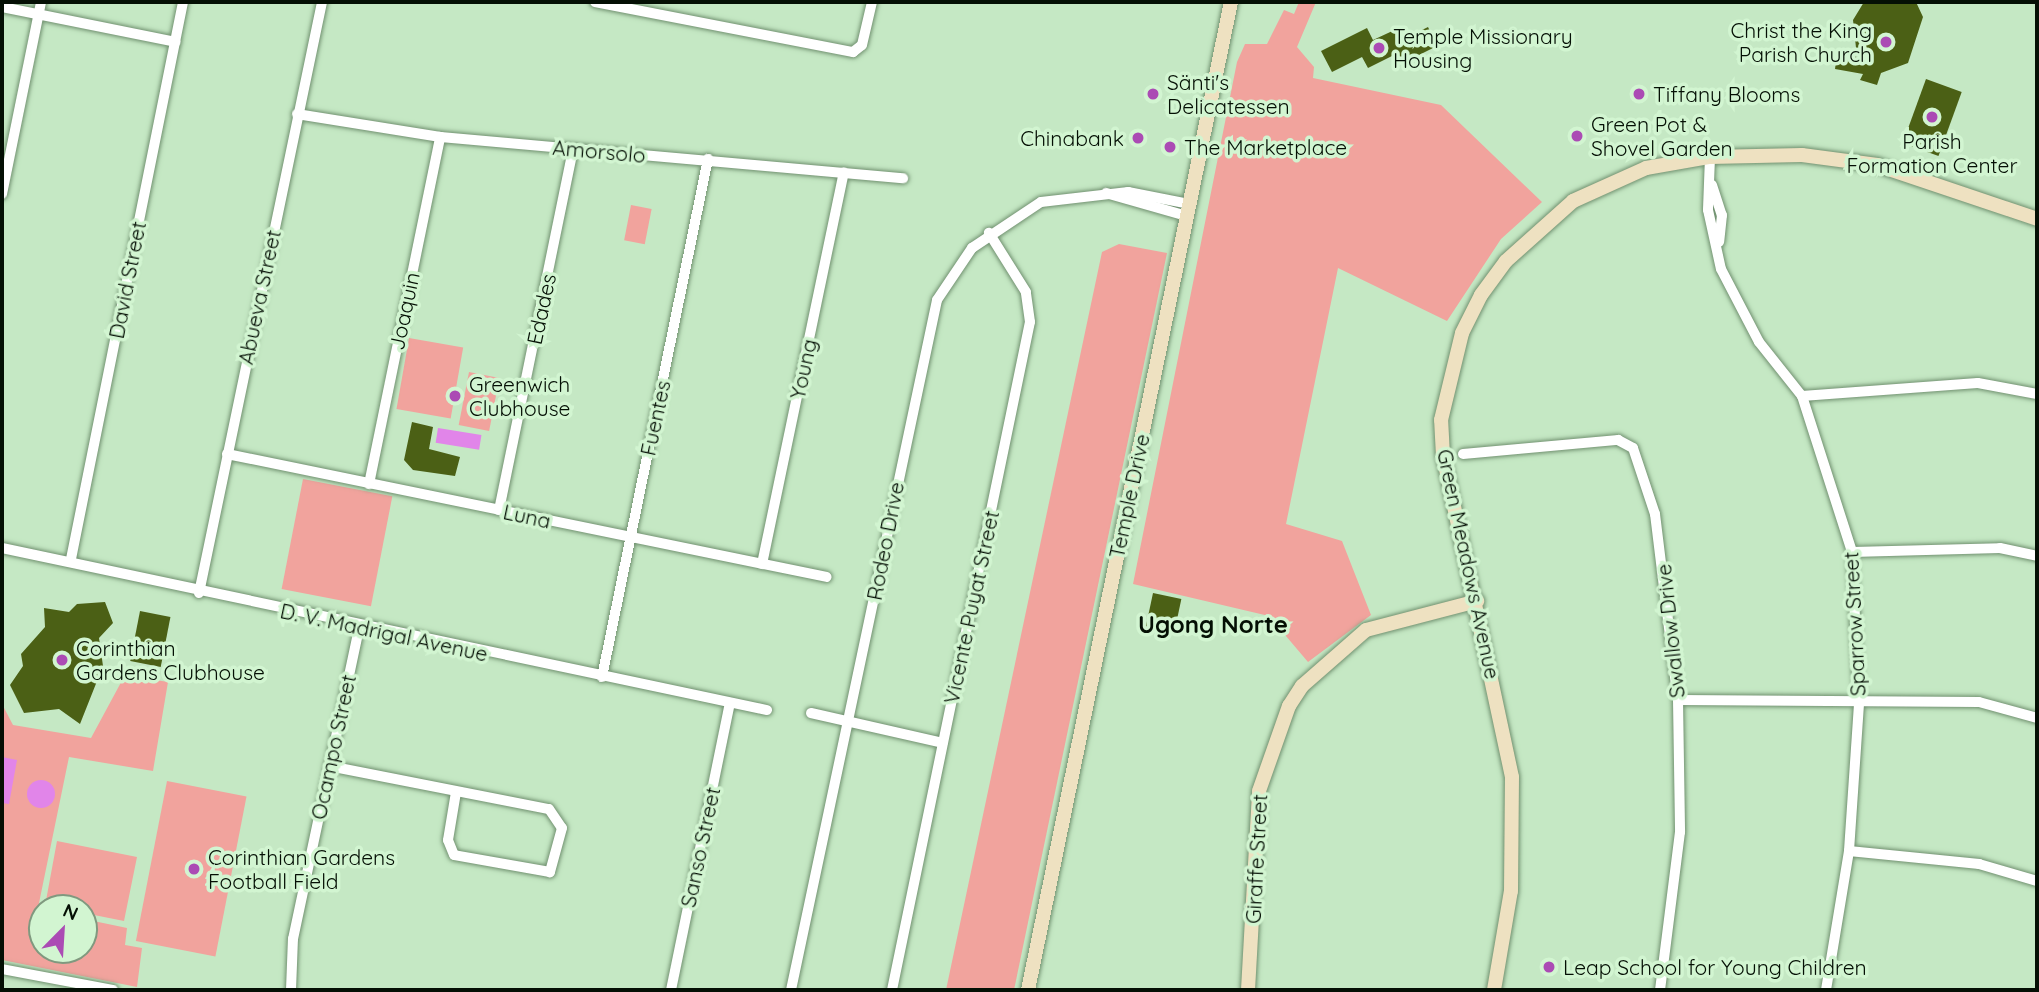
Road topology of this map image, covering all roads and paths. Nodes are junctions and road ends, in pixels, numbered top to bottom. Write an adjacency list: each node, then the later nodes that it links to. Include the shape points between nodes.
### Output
1 (41, 2): 8 (street)
2 (183, 2): 9 (street, David Street)
3 (322, 2): 10 (street, Abueva Street)
4 (595, 2): 5 (street, via 853,52 861,48)
5 (872, 2)
6 (1231, 2): 22 (street, Temple Drive)
7 (2, 7): 8 (street)
8 (38, 15): 9 (street); 13 (street)
9 (174, 42): 35 (street, David Street)
10 (297, 114): 11 (street, Amorsolo); 27 (street, Abueva Street)
11 (440, 137): 12 (street, Amorsolo); 29 (street, Joaquin)
12 (573, 149): 15 (street, Amorsolo); 30 (street, Edades)
13 (6, 153): 19 (street)
14 (1710, 157): 23 (street, Green Meadows Avenue, via 1802,155 1877,165); 26 (street, Sparrow Street, via 1710,182 1723,215 1718,245 1732,296); 39 (street, Green Meadows Avenue, via 1646,168 1573,201 1506,261 1481,295 1448,377 1441,420 1443,456)
15 (708, 159): 16 (street, Amorsolo); 31 (street, Fuentes)
16 (844, 173): 17 (street, Amorsolo); 36 (street, Young)
17 (903, 178)
18 (1105, 193): 20 (street, Rodeo Drive); 21 (street, Rodeo Drive); 24 (street, Rodeo Drive, via 1041,202)
19 (2, 194)
20 (1138, 194): 21 (street); 22 (street, Rodeo Drive)
21 (1136, 205): 22 (street, Rodeo Drive)
22 (1188, 210): 60 (street, Temple Drive)
23 (2037, 219)
24 (989, 233): 48 (street, Rodeo Drive, via 946,283 930,318); 49 (street, Vicente Puyat Street, via 1026,292 1030,322)
25 (2037, 394): 26 (street, via 1978,383)
26 (1802, 396): 33 (street, Sparrow Street)
27 (227, 454): 29 (street, Luna); 38 (street, Abueva Street)
28 (1463, 454): 42 (street, Swallow Drive, via 1628,443 1655,514)
29 (369, 484): 30 (street, Luna)
30 (499, 510): 31 (street, Luna)
31 (631, 539): 36 (street, Luna); 41 (street, Fuentes)
32 (2, 548): 35 (street, D. V. Madrigal Avenue)
33 (1852, 552): 34 (street, via 1978,547); 44 (street, Sparrow Street)
34 (2037, 556)
35 (71, 559): 38 (street, D. V. Madrigal Avenue)
36 (762, 564): 37 (street, Luna)
37 (827, 577)
38 (200, 593): 40 (street, D. V. Madrigal Avenue)
39 (1477, 601): 61 (street, Giraffe Street, via 1366,630 1302,686 1289,706 1259,791); 62 (street, Green Meadows Avenue, via 1513,776 1511,891)
40 (359, 628): 41 (street, D. V. Madrigal Avenue); 50 (street, Ocampo Street)
41 (602, 677): 43 (street, D. V. Madrigal Avenue)
42 (1678, 700): 44 (street); 63 (street, Swallow Drive, via 1680,832)
43 (730, 703): 45 (street, D. V. Madrigal Avenue); 57 (street, Sanso Street)
44 (1858, 704): 47 (street, via 1979,702); 52 (street, Sparrow Street)
45 (767, 710)
46 (811, 713): 48 (street)
47 (2037, 718)
48 (848, 722): 49 (street); 58 (street, Rodeo Drive)
49 (943, 743): 59 (street, Vicente Puyat Street)
50 (329, 766): 51 (street); 56 (street, Ocampo Street, via 293,939)
51 (456, 792): 51 (street, via 555,813 562,828 550,872 454,855 448,840)
52 (1849, 851): 53 (street, via 1979,864); 64 (street, Sparrow Street)
53 (2037, 881)
54 (2, 969): 55 (street)
55 (113, 990)
56 (291, 990)
57 (671, 990)
58 (791, 990)
59 (892, 990)
60 (1028, 990)
61 (1248, 990)
62 (1494, 990)
63 (1660, 990)
64 (1826, 990)

